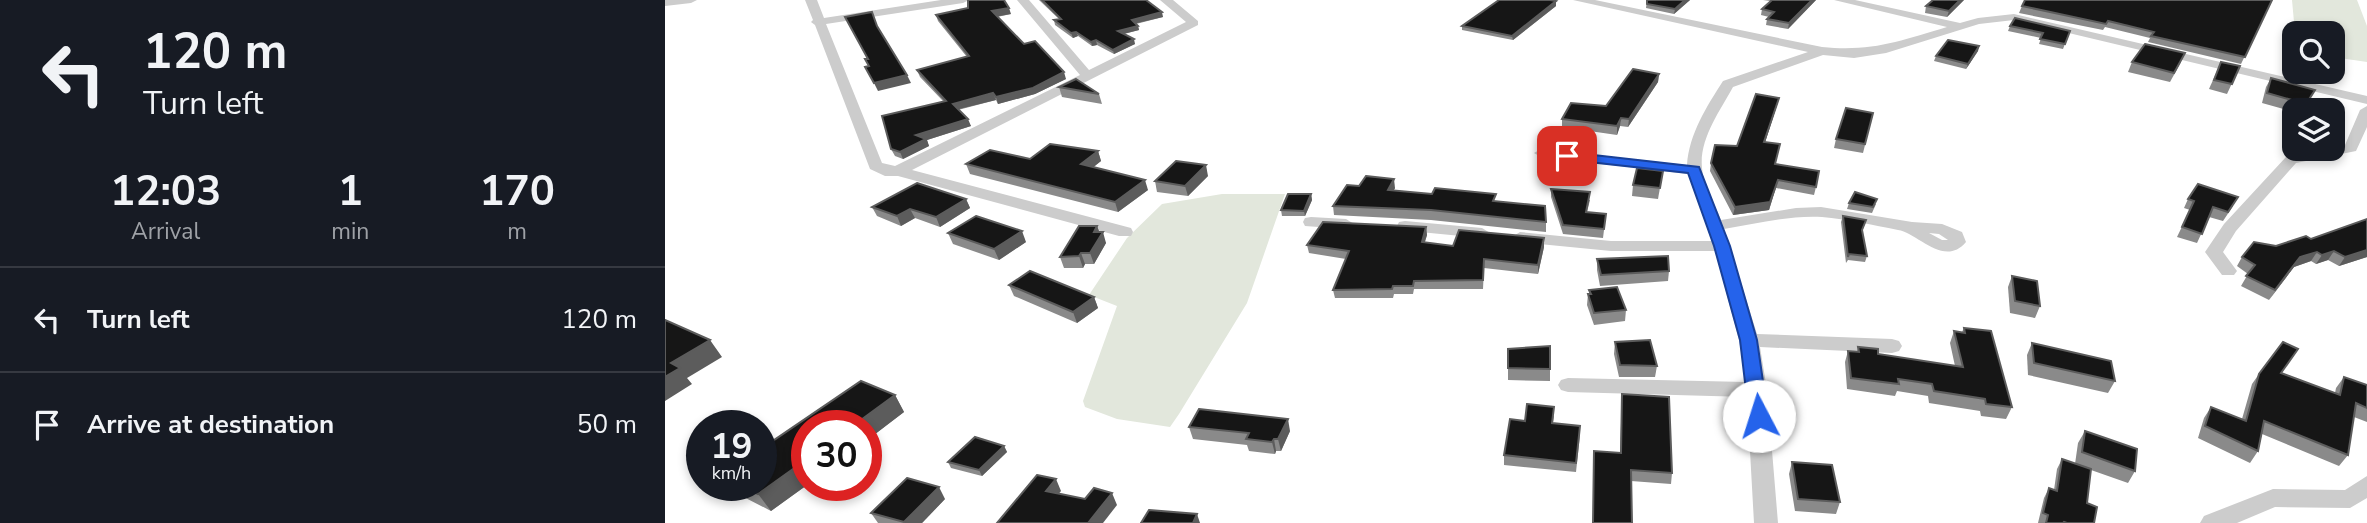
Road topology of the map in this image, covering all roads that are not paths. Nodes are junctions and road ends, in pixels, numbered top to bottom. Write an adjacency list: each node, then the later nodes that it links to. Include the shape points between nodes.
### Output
1 (691, 0): 8 (street)
2 (811, 0): 10 (street)
3 (963, 0): 10 (street)
4 (1023, 0): 13 (street)
5 (1166, 0): 13 (street, via 1194,23)
6 (1579, 0): 12 (street)
7 (1840, 0): 9 (street)
8 (665, 3)
9 (1877, 4): 11 (street)
10 (817, 22): 18 (street, via 875,166)
11 (1959, 26): 12 (street, via 1886,50); 14 (street, via 2014,17)
12 (1822, 51): 17 (street, via 1728,84 1705,124)
13 (1088, 77): 18 (street)
14 (2367, 100)
15 (2367, 110): 26 (street, via 2351,148 2291,160 2230,228 2214,252)
16 (1541, 153): 17 (street)
17 (1694, 170): 22 (street)
18 (898, 171): 24 (street)
19 (1311, 222): 20 (street)
20 (1361, 224)
21 (1386, 225): 25 (street, via 1611,246)
22 (1715, 226): 23 (street, via 1821,212); 25 (street)
23 (1912, 227)
24 (1125, 232)
25 (1722, 246): 27 (street)
26 (2228, 271)
27 (1749, 340): 28 (street); 30 (street)
28 (1892, 346)
29 (1568, 385): 30 (street)
30 (1757, 390): 32 (street)
31 (2367, 485): 33 (street, via 2350,499 2273,498)
32 (1766, 523)
33 (2212, 523)

